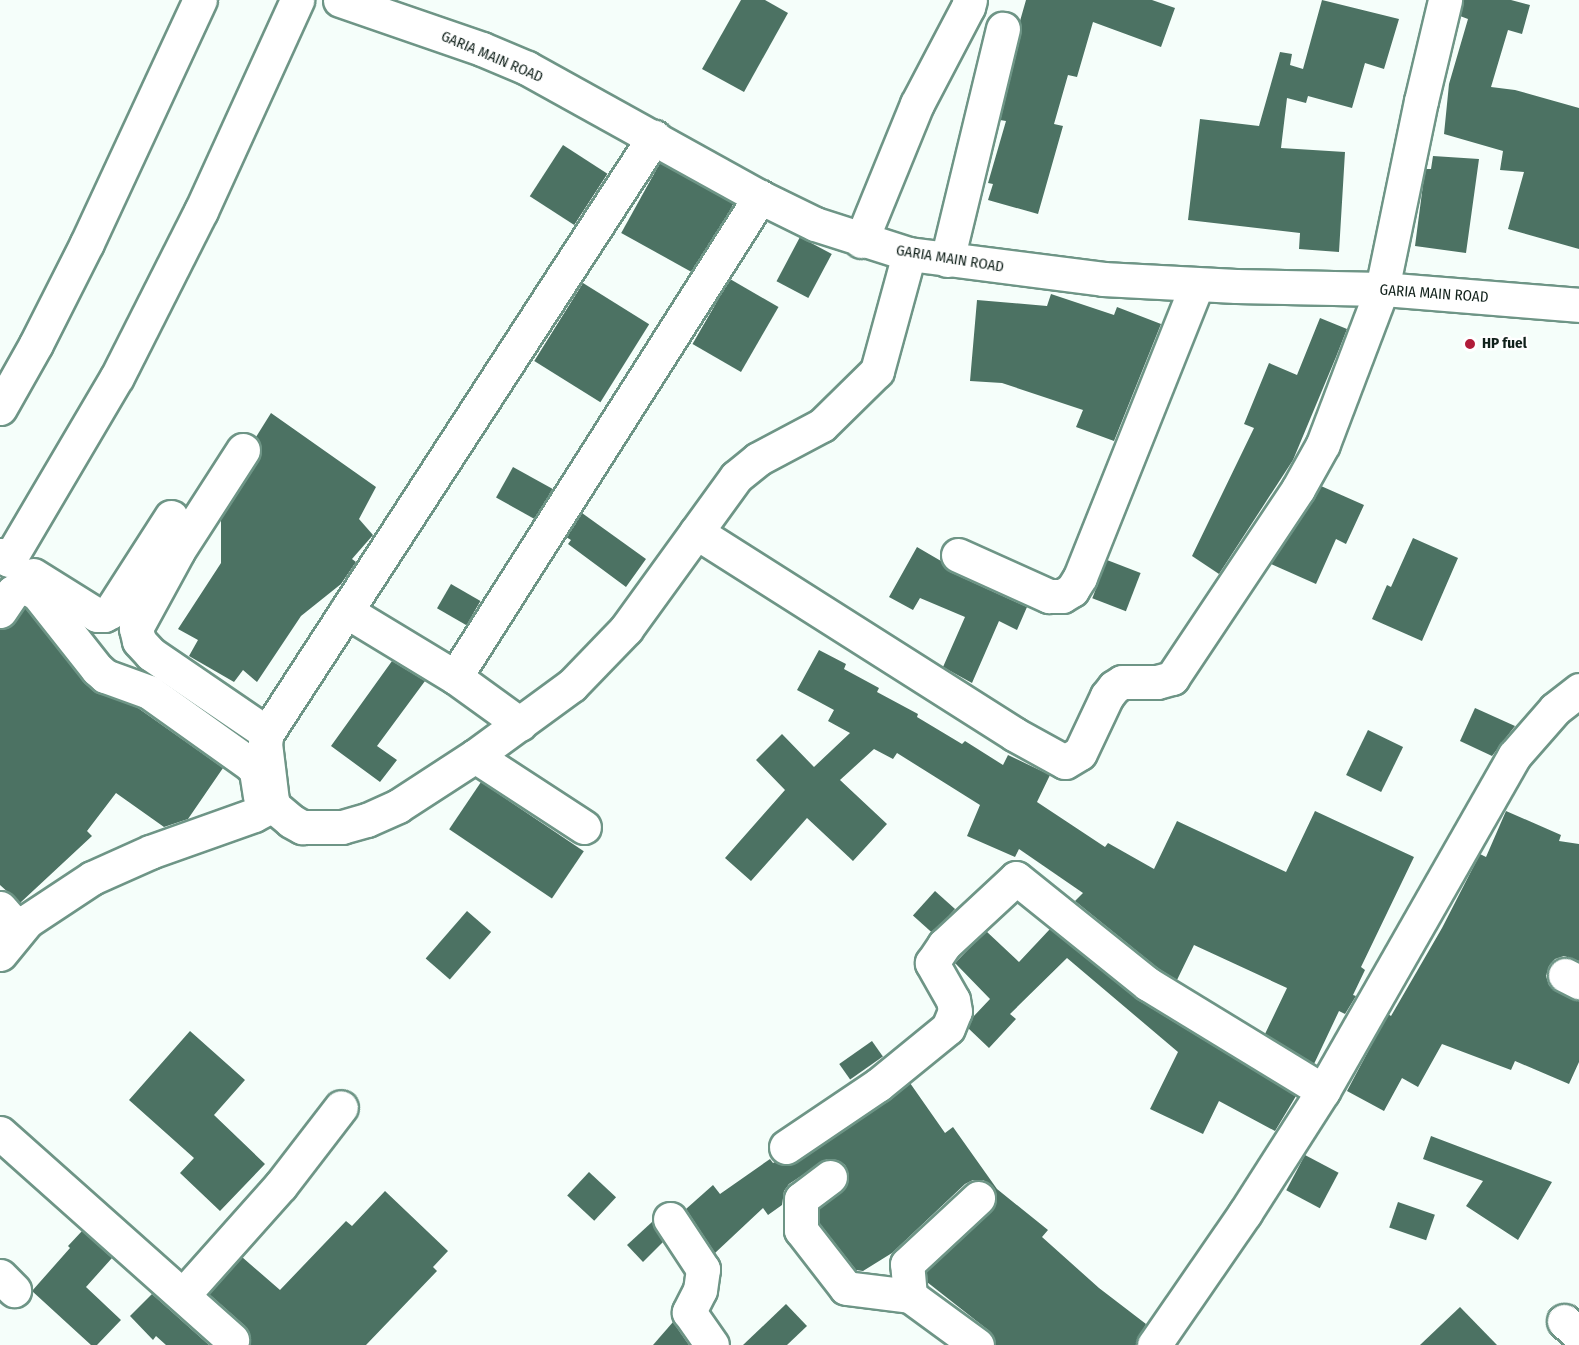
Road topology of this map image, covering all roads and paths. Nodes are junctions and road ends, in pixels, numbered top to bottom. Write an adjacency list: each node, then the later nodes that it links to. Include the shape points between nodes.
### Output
1 (200, 0): 15 (street, via 87,243)
2 (297, 0): 20 (street, via 201,211 117,377)
3 (340, 0): 7 (street, GARIA MAIN ROAD, via 527,68)
4 (1445, 0): 13 (street)
5 (962, 2): 9 (street)
6 (1003, 29): 11 (street)
7 (654, 137): 8 (street, GARIA MAIN ROAD); 22 (street)
8 (760, 196): 9 (street, GARIA MAIN ROAD, via 815,224); 23 (street)
9 (861, 241): 10 (street, GARIA MAIN ROAD)
10 (909, 254): 11 (street, GARIA MAIN ROAD); 18 (street, via 877,371 822,425 758,459 736,477)
11 (947, 260): 12 (street, GARIA MAIN ROAD, via 1103,279)
12 (1197, 284): 13 (street, GARIA MAIN ROAD); 19 (street, via 1072,590 1062,596 1049,596)
13 (1382, 290): 14 (street, GARIA MAIN ROAD); 18 (street, via 1323,444 1298,489 1172,678 1122,682 1114,687 1080,753 1065,762 1014,734)
14 (1579, 305)
15 (0, 408)
16 (243, 450): 26 (street, via 178,550 136,628 139,641 151,654)
17 (171, 517): 20 (street, via 110,612 104,615 97,615)
18 (696, 532): 25 (street, via 609,648 572,685)
19 (958, 555)
20 (4, 558)
21 (0, 611): 28 (street, via 13,592 21,588 38,593 105,676 149,693 250,764 256,771)
22 (346, 611): 23 (street); 26 (street)
23 (455, 677): 25 (street)
24 (1579, 690): 31 (street, via 1555,709 1509,764)
25 (520, 724): 27 (street)
26 (267, 733): 28 (street)
27 (475, 756): 28 (street, via 398,806 351,826 302,827); 29 (street)
28 (267, 808): 30 (street, via 92,878)
29 (584, 826)
30 (6, 930)
31 (1323, 1091): 34 (street, via 1148,984 1016,878 944,945 932,963 955,1011 948,1028 878,1084); 43 (street)
32 (341, 1107): 38 (street, via 281,1185)
33 (0, 1133): 38 (street)
34 (786, 1147)
35 (830, 1177): 39 (street, via 801,1199 801,1230 846,1287)
36 (978, 1198): 39 (street, via 906,1264)
37 (670, 1219): 41 (street, via 703,1269 700,1290 689,1312)
38 (183, 1294): 40 (street)
39 (910, 1296): 42 (street)
40 (232, 1340)
41 (712, 1345)
42 (977, 1345)
43 (1154, 1345)

